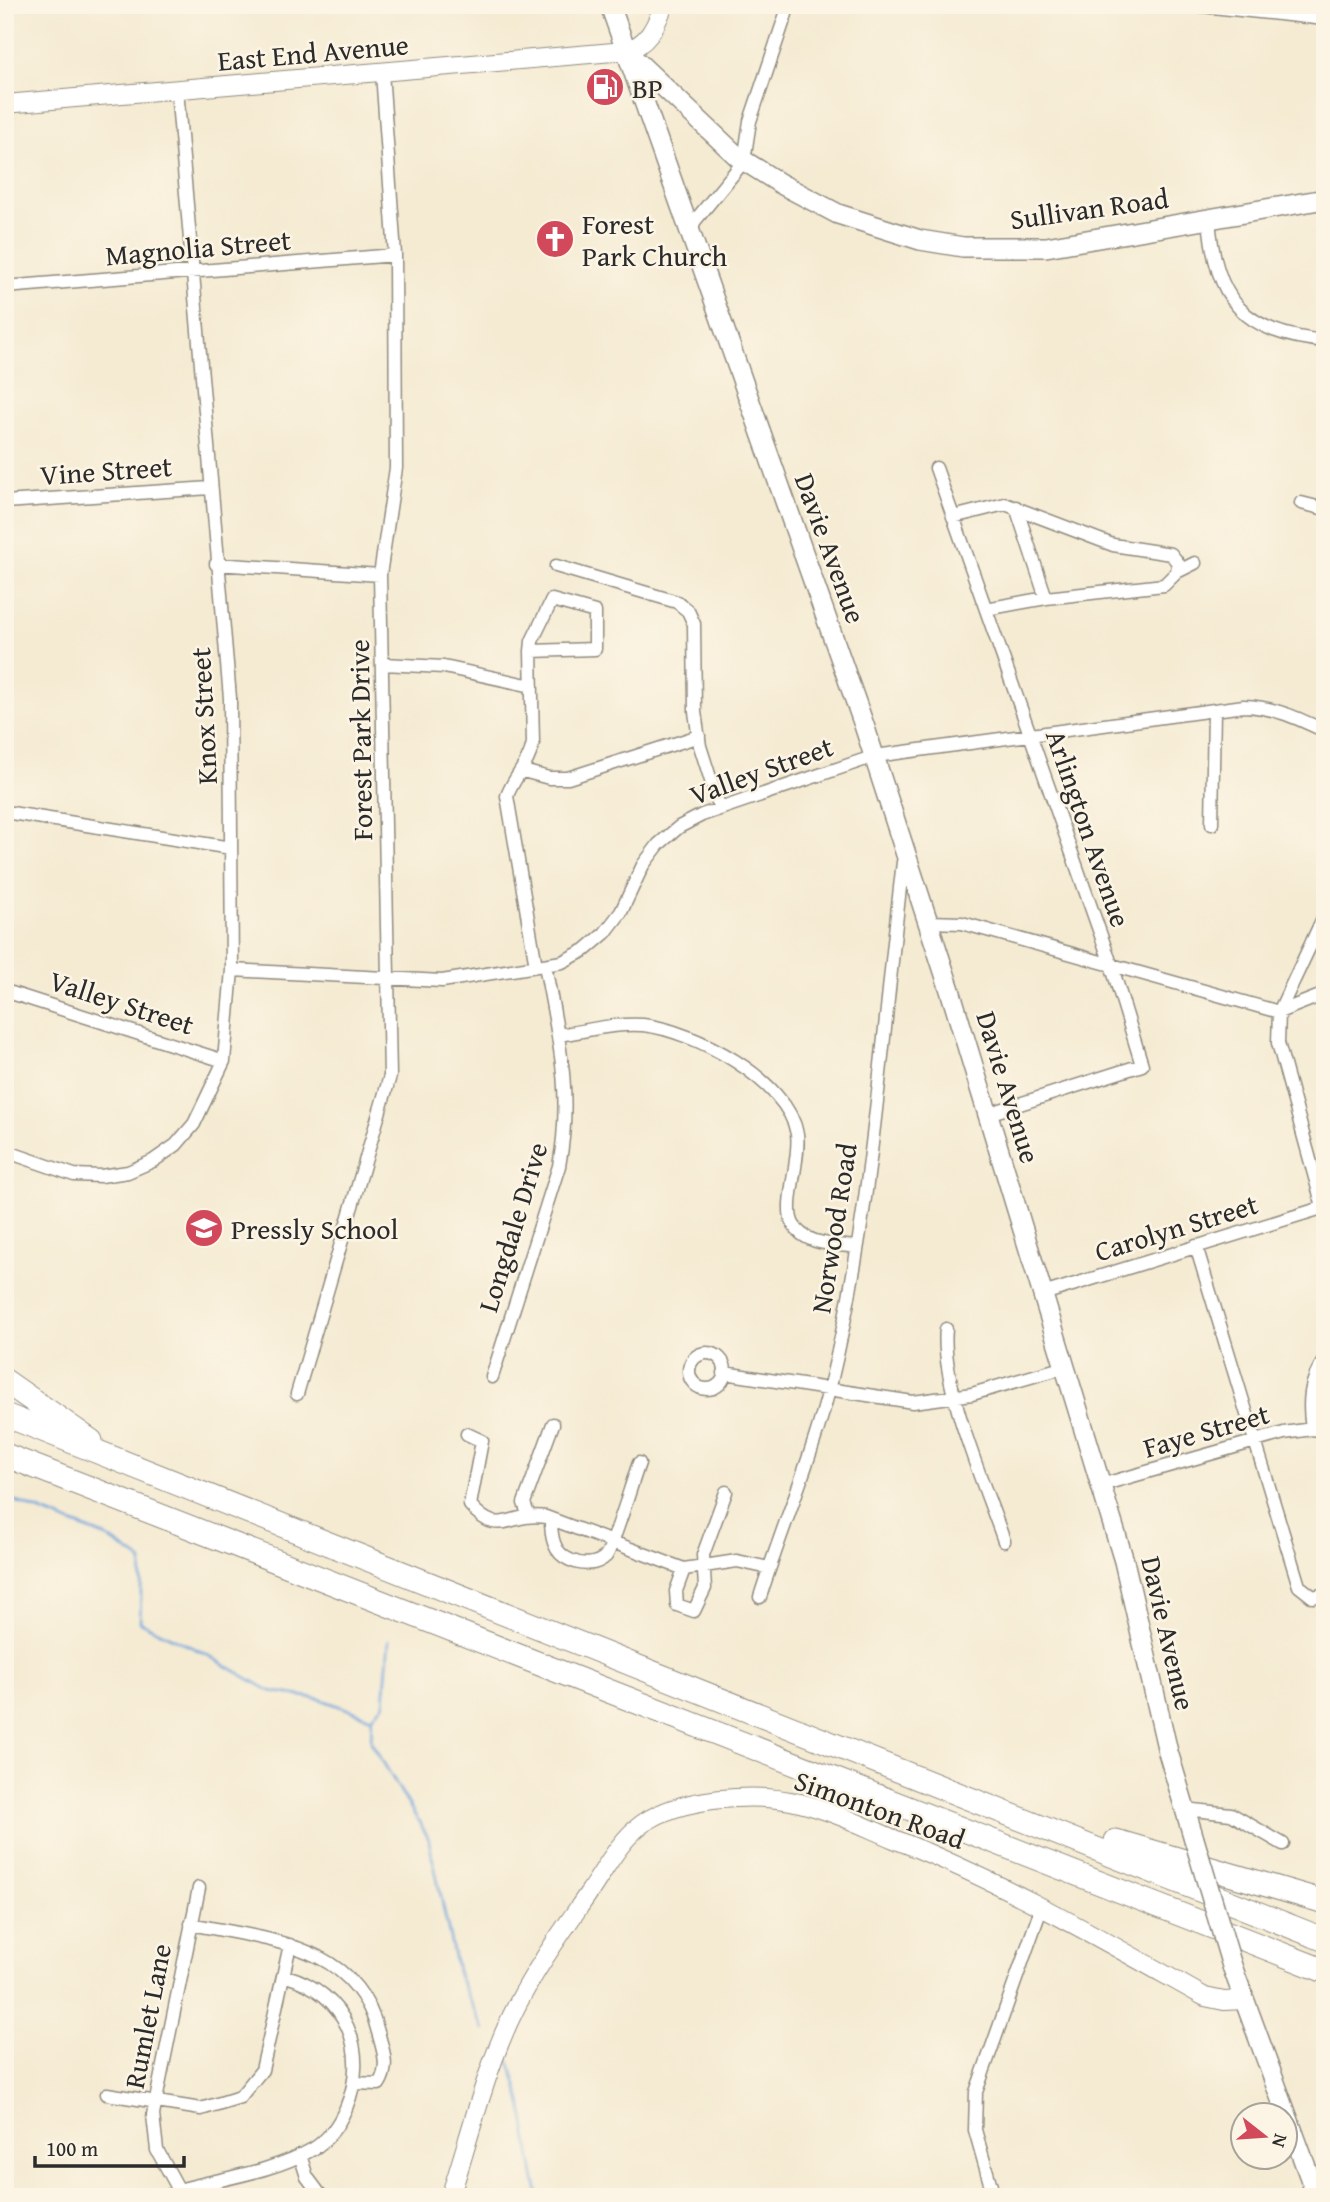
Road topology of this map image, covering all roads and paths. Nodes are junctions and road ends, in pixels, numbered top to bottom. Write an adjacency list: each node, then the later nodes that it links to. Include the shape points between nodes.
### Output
1 (610, 5): 6 (main road, Davie Avenue)
2 (664, 5): 6 (street, via 652,34 640,47)
3 (789, 5): 10 (street)
4 (1192, 5): 5 (street)
5 (1325, 19)
6 (625, 51): 7 (street, East End Avenue); 11 (main road, Sullivan Road); 13 (main road, Davie Avenue)
7 (382, 72): 8 (street, East End Avenue); 17 (street, Forest Park Drive)
8 (177, 90): 9 (street, East End Avenue); 18 (street, Knox Street)
9 (5, 104)
10 (750, 121): 11 (street, via 737,138); 12 (street)
11 (717, 137): 12 (main road, Sullivan Road)
12 (740, 158): 13 (street, via 699,204 685,204); 15 (main road, Sullivan Road, via 838,214 920,240 963,247 1046,247); 16 (street, via 694,222)
13 (676, 194): 16 (main road, Davie Avenue)
14 (1325, 199): 15 (main road, Sullivan Road)
15 (1209, 218): 20 (street, via 1218,270 1243,314 1262,328)
16 (691, 237): 42 (main road, Davie Avenue)
17 (395, 255): 18 (street, Magnolia Street); 32 (street, Forest Park Drive, via 396,468)
18 (192, 272): 19 (street, Magnolia Street); 22 (street, Knox Street)
19 (5, 287)
20 (1325, 341)
21 (936, 468): 27 (street, Arlington Avenue)
22 (210, 488): 23 (street, Vine Street); 29 (street, Knox Street)
23 (5, 502)
24 (1301, 503): 26 (street)
25 (1016, 507): 27 (street, via 992,505); 31 (street, via 1113,545 1171,554 1178,563); 33 (street)
26 (1325, 509)
27 (953, 516): 34 (street, Arlington Avenue)
28 (1195, 563): 31 (street)
29 (216, 564): 32 (street); 47 (street, Knox Street, via 230,698)
30 (556, 566): 41 (street, via 677,602 688,611 694,624)
31 (1177, 572): 33 (street, via 1164,585)
32 (380, 575): 36 (street, Forest Park Drive)
33 (1046, 598): 34 (street)
34 (986, 609): 40 (street, Arlington Avenue)
35 (531, 651): 35 (street, via 552,600 595,612 594,649); 37 (street, Longdale Drive)
36 (383, 664): 37 (street, via 444,667); 54 (street, Forest Park Drive)
37 (532, 687): 43 (street, Longdale Drive, via 533,743)
38 (1214, 710): 39 (street, Valley Street, via 1267,707); 40 (street, Valley Street); 46 (street)
39 (1325, 731)
40 (1030, 733): 42 (street, Valley Street); 51 (street, Arlington Avenue)
41 (699, 736): 43 (street, via 568,778); 44 (street)
42 (875, 756): 44 (street, Valley Street); 48 (main road, Davie Avenue)
43 (523, 771): 52 (street, Longdale Drive, via 507,796)
44 (720, 809): 52 (street, Valley Street, via 679,827 659,844 605,933 562,962)
45 (5, 812): 47 (street)
46 (1212, 824)
47 (232, 848): 53 (street, Knox Street)
48 (908, 859): 50 (main road, Davie Avenue); 64 (street, Norwood Road, via 903,862)
49 (1325, 914): 57 (street)
50 (928, 922): 51 (street, via 962,923); 60 (main road, Davie Avenue)
51 (1111, 964): 57 (street); 60 (street, Arlington Avenue, via 1142,1065)
52 (540, 966): 54 (street, Valley Street, via 442,981); 58 (street, Longdale Drive)
53 (232, 970): 54 (street, Valley Street); 59 (street, Knox Street)
54 (390, 980): 73 (street, Forest Park Drive, via 390,1076)
55 (5, 990): 59 (street, Valley Street)
56 (1325, 995): 57 (street)
57 (1279, 1012): 62 (street, via 1278,1043)
58 (558, 1035): 64 (street, via 625,1024 654,1027 755,1072 784,1100 794,1118 799,1153 792,1223 811,1240); 70 (street, Longdale Drive, via 567,1093 566,1130 559,1166)
59 (224, 1061): 61 (street, Knox Street, via 194,1124 176,1145 128,1172 74,1175)
60 (988, 1114): 65 (main road, Davie Avenue)
61 (5, 1151)
62 (1324, 1207): 63 (street, Carolyn Street)
63 (1196, 1246): 65 (street, Carolyn Street); 79 (street)
64 (856, 1247): 72 (street, Norwood Road)
65 (1043, 1294): 68 (main road, Davie Avenue)
66 (946, 1329): 74 (street, via 944,1353)
67 (1325, 1359): 77 (street, via 1310,1392)
68 (1065, 1367): 74 (street); 83 (main road, Davie Avenue)
69 (724, 1373): 72 (street)
70 (492, 1377)
71 (5, 1381): 81 (highway, via 61,1417)
72 (829, 1389): 74 (street, via 913,1402); 90 (street, Norwood Road)
73 (297, 1394)
74 (955, 1398): 87 (street)
75 (5, 1415): 81 (highway)
76 (553, 1424): 85 (street, via 524,1503)
77 (1319, 1430): 79 (street, Faye Street)
78 (467, 1434): 85 (street, via 482,1441 470,1504 489,1523 502,1524)
79 (1255, 1441): 83 (street, Faye Street); 92 (street, via 1299,1586)
80 (5, 1455): 105 (highway)
81 (110, 1457): 94 (highway)
82 (639, 1463): 88 (street)
83 (1101, 1485): 95 (main road, Davie Avenue, via 1137,1611)
84 (726, 1492): 89 (street, via 703,1555)
85 (528, 1514): 86 (street)
86 (551, 1519): 88 (street); 88 (street, via 551,1539 562,1557 577,1563 592,1564 606,1555)
87 (1004, 1541)
88 (611, 1542): 91 (street)
89 (704, 1568): 90 (street, via 737,1561); 91 (street); 91 (street, via 705,1588 694,1611 677,1605 676,1591)
90 (769, 1568): 93 (street, Norwood Road)
91 (684, 1569)
92 (1319, 1595)
93 (760, 1597)
94 (1001, 1809): 98 (highway); 99 (highway)
95 (1184, 1810): 96 (street, via 1231,1814); 107 (main road, Davie Avenue, bridge)
96 (1283, 1844)
97 (199, 1888): 101 (street, Rumlet Lane)
98 (1325, 1902)
99 (1236, 1904): 102 (highway); 103 (highway)
100 (1042, 1906): 107 (street, Simonton Road, via 1205,1997); 114 (street, Simonton Road, via 968,1868 799,1803 740,1798 660,1813 622,1844 516,2008 494,2058); 115 (street, via 976,2092 975,2130)
101 (191, 1924): 104 (street); 110 (street, Rumlet Lane)
102 (1325, 1934)
103 (1325, 1940)
104 (290, 1945): 106 (street); 108 (street, via 334,1964 358,1988 374,2017 385,2073 379,2084)
105 (1325, 1970)
106 (286, 1976): 108 (street, via 318,1990 341,2015 356,2050); 110 (street, via 262,2070 250,2089 230,2101 201,2109)
107 (1244, 2000): 116 (main road, Davie Avenue)
108 (354, 2083): 111 (street, via 335,2128 315,2148)
109 (107, 2094): 110 (street)
110 (155, 2101): 112 (street, Rumlet Lane, via 157,2150)
111 (300, 2155): 112 (street); 113 (street, via 307,2177)
112 (173, 2194)
113 (322, 2197)
114 (450, 2197)
115 (994, 2197)
116 (1317, 2197)

